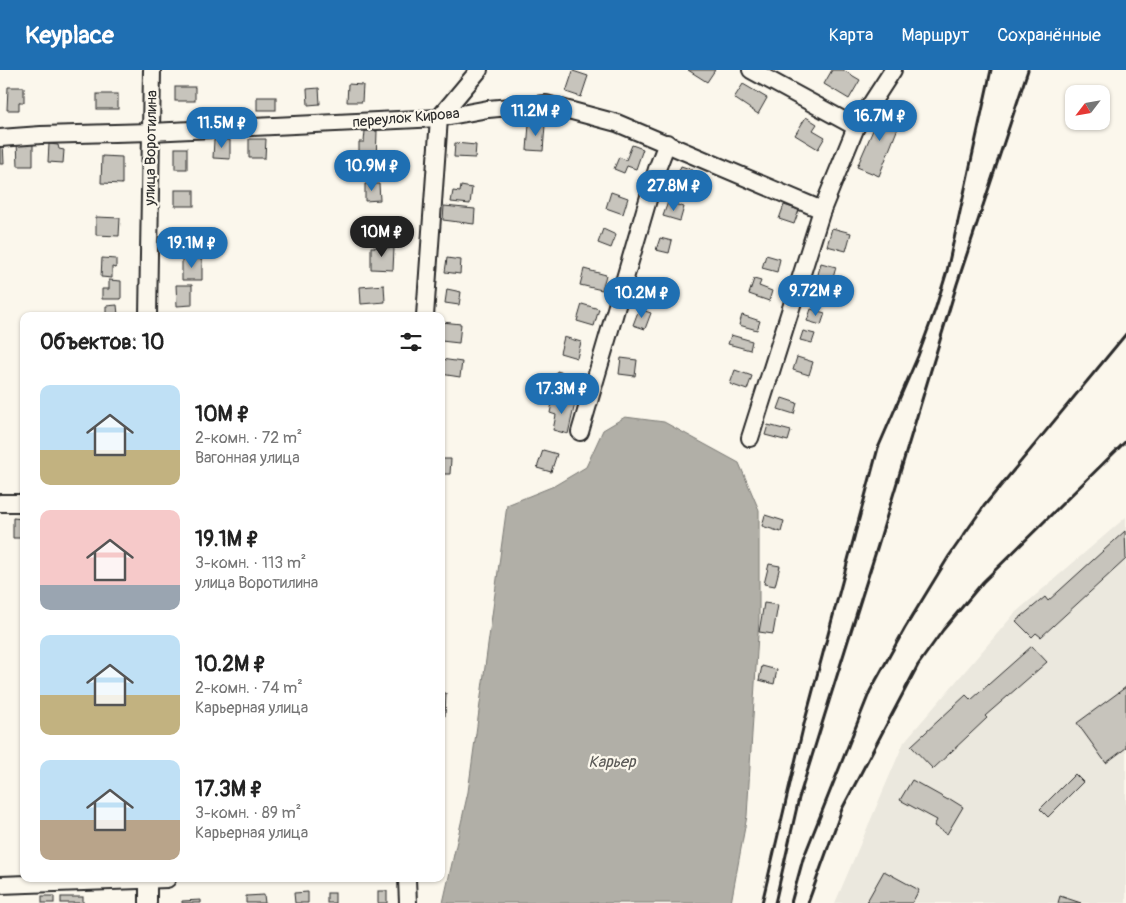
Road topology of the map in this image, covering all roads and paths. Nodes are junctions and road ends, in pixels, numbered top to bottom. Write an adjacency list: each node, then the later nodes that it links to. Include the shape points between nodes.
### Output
1 (152, 70): 7 (street, улица Воротилина)
2 (479, 70): 5 (street)
3 (751, 70): 6 (street)
4 (893, 70): 6 (street)
5 (439, 118): 7 (street, переулок Кирова); 9 (street, переулок Кирова, via 488,109 546,104 617,123); 12 (street)
6 (856, 127): 10 (street)
7 (151, 132): 8 (street, переулок Кирова); 11 (street, улица Воротилина)
8 (0, 138)
9 (667, 143): 10 (street, переулок Кирова); 13 (street)
10 (822, 210): 14 (street)
11 (148, 312)
12 (425, 312)
13 (580, 432)
14 (750, 438)
15 (0, 503): 16 (street)
16 (20, 503)
17 (89, 882): 20 (street)
18 (148, 882): 21 (street)
19 (407, 882): 22 (street)
20 (0, 885)
21 (148, 903)
22 (408, 903)

